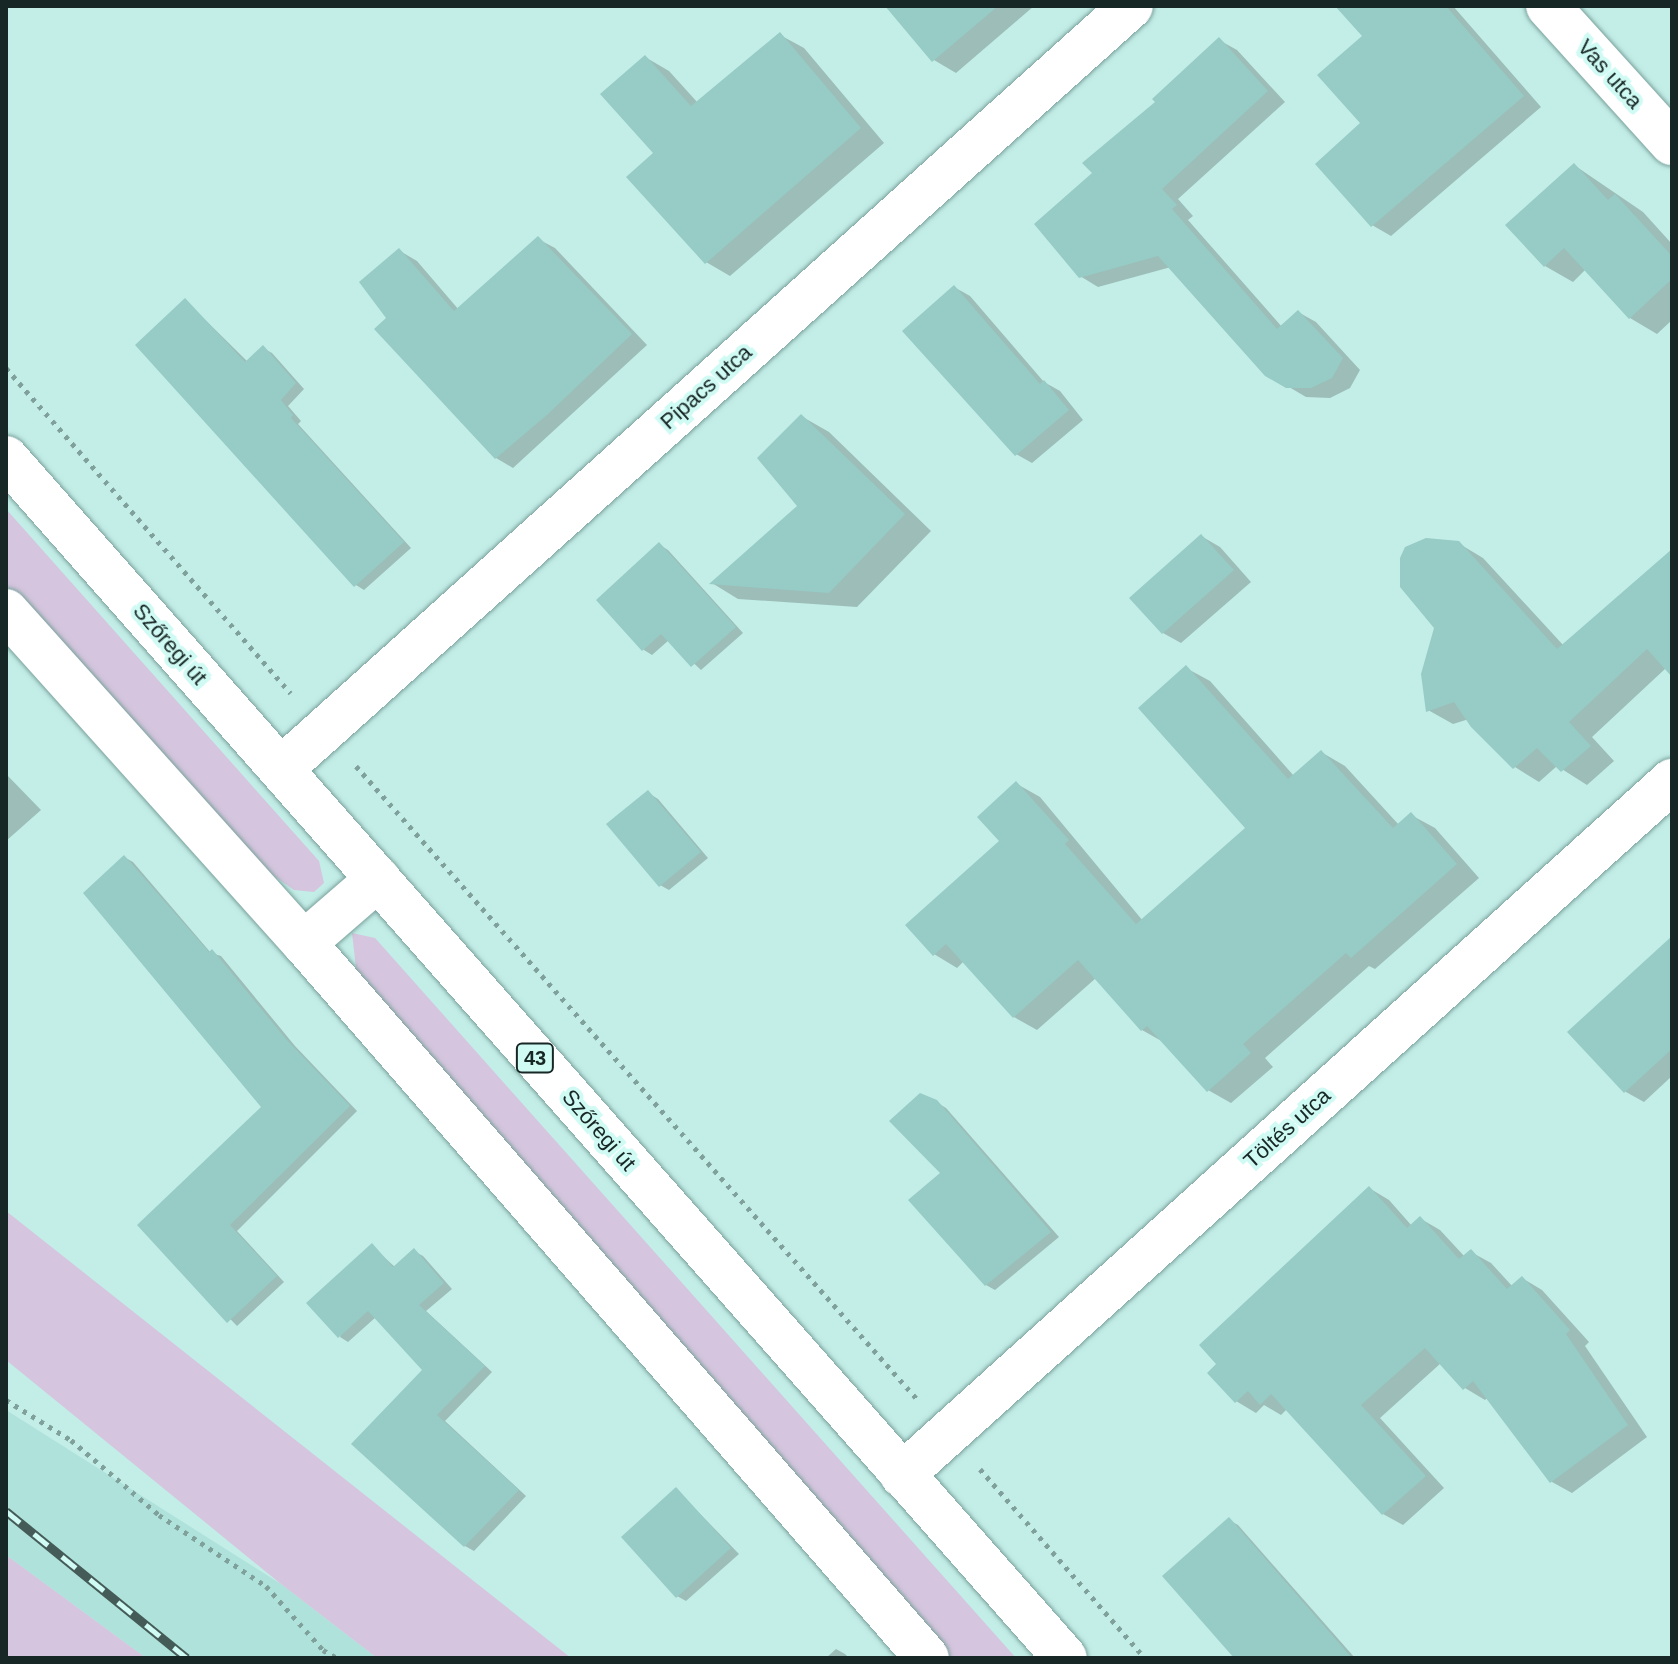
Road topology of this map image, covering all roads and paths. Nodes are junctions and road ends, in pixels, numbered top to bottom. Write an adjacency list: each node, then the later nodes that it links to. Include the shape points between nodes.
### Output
1 (1131, 6): 7 (street, Pipacs utca)
2 (1548, 6): 3 (street, Vas utca)
3 (1672, 143)
4 (6, 368): 7 (path)
5 (6, 458): 8 (street, Szőregi út / 43)
6 (6, 611): 11 (street)
7 (323, 729): 8 (street, Pipacs utca); 13 (path)
8 (281, 769): 10 (street, Szőregi út / 43)
9 (1672, 781): 13 (street, Töltés utca)
10 (378, 879): 11 (street); 14 (street, Szőregi út / 43)
11 (304, 943): 16 (street)
12 (6, 1400): 15 (path, via 71,1440 159,1515 266,1586 323,1650)
13 (948, 1433): 14 (street, Töltés utca); 18 (path)
14 (902, 1475): 17 (street, Szőregi út / 43)
15 (337, 1658)
16 (927, 1658)
17 (1065, 1658)
18 (1145, 1658)

